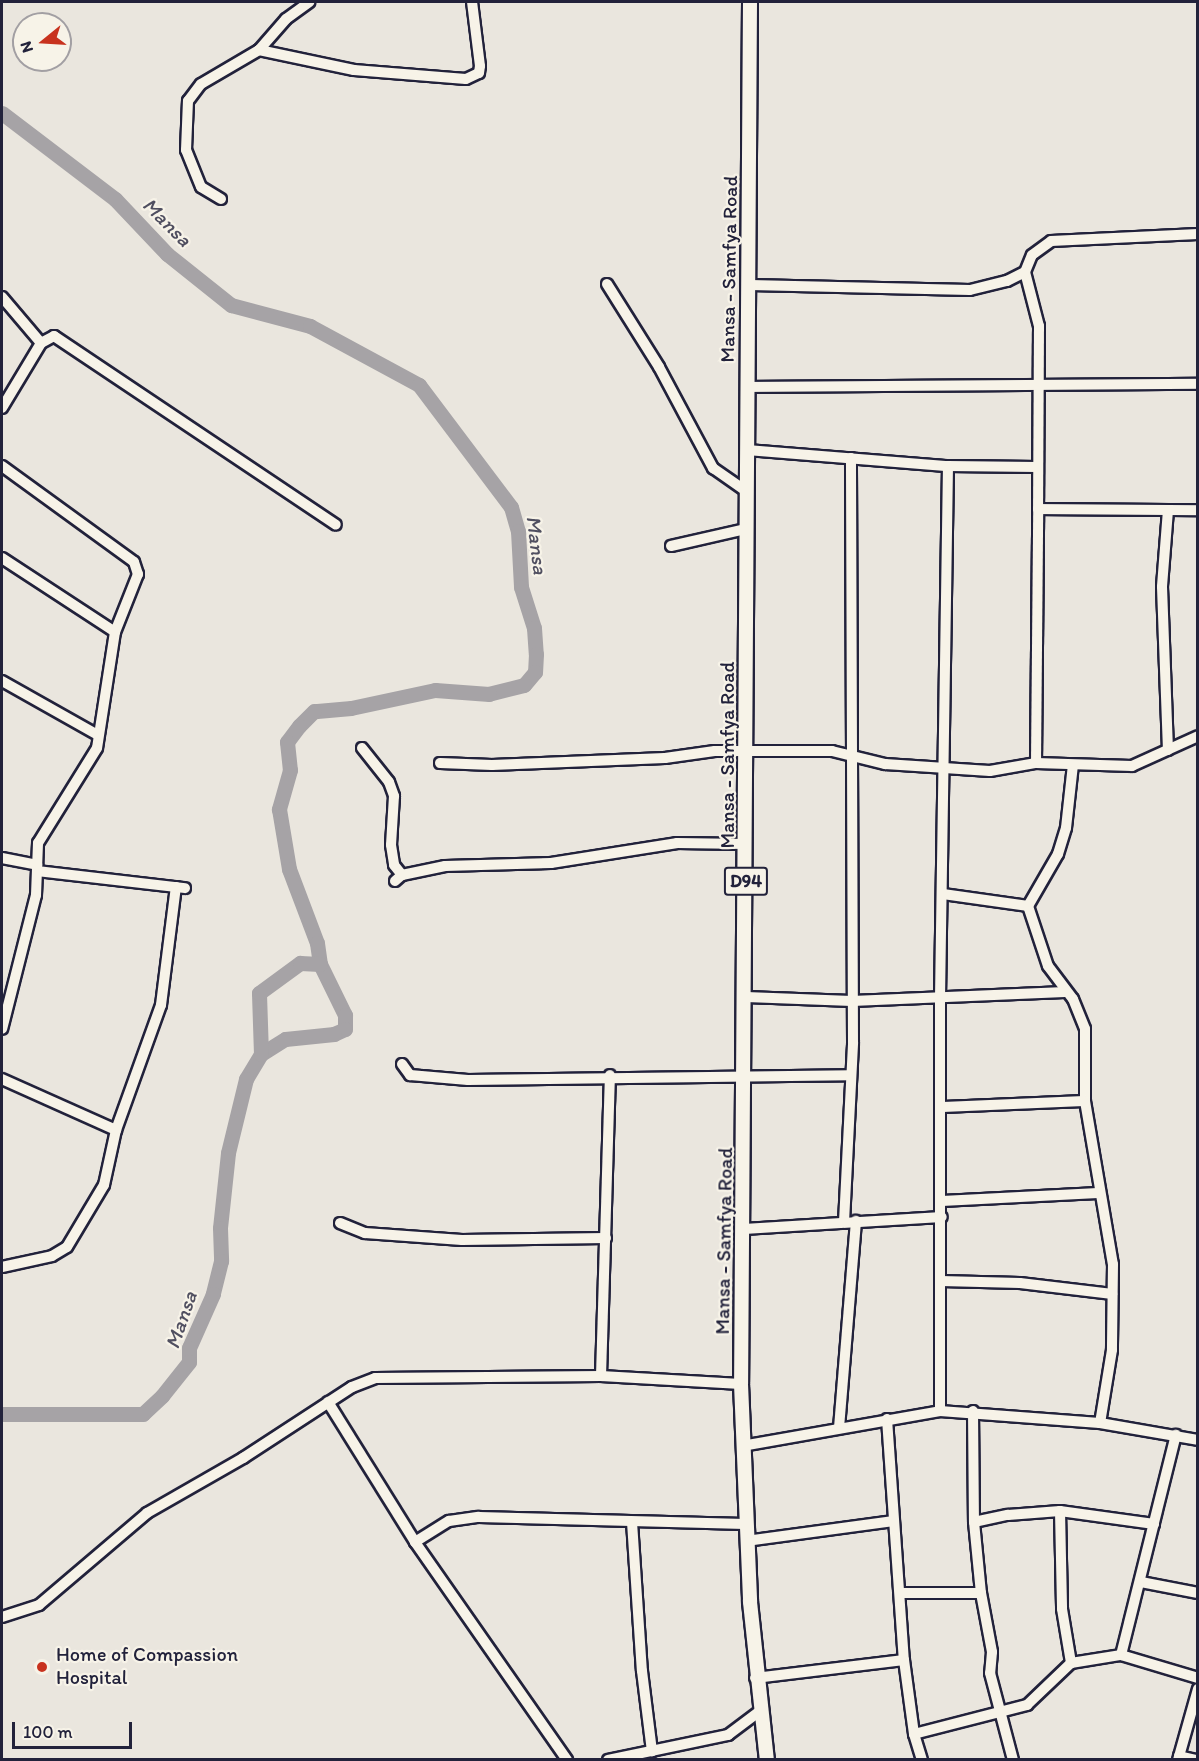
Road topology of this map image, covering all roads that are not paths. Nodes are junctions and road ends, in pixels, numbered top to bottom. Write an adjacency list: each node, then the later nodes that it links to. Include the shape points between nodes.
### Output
1 (309, 2): 4 (street, via 286,19)
2 (472, 2): 4 (street, via 480,66 479,73 466,79 354,70)
3 (750, 2): 9 (main road, Mansa - Samfya Road / D94)
4 (259, 50): 5 (street, via 201,84 188,101 186,150 201,187)
5 (222, 199)
6 (1197, 234): 7 (street, via 1051,241 1032,255)
7 (1025, 272): 9 (street, via 970,290); 13 (street, via 1039,326)
8 (607, 284): 21 (street, via 659,367 713,468)
9 (750, 285): 14 (main road, Mansa - Samfya Road / D94)
10 (2, 297): 11 (street)
11 (41, 343): 15 (street); 25 (street, via 54,336)
12 (1197, 384): 13 (street)
13 (1037, 385): 14 (street); 20 (street)
14 (747, 387): 16 (main road, Mansa - Samfya Road / D94)
15 (2, 408)
16 (747, 450): 17 (street); 21 (main road, Mansa - Samfya Road / D94)
17 (851, 458): 19 (street); 36 (street)
18 (2, 466): 29 (street, via 134,562 138,574)
19 (948, 466): 20 (street); 40 (street)
20 (1036, 467): 22 (street)
21 (746, 491): 26 (main road, Mansa - Samfya Road / D94)
22 (1038, 509): 23 (street); 38 (street)
23 (1168, 510): 24 (street); 34 (street, via 1162,586)
24 (1197, 510)
25 (336, 525)
26 (746, 529): 27 (street); 35 (main road, Mansa - Samfya Road / D94)
27 (671, 546)
28 (2, 558): 29 (street)
29 (115, 632): 31 (street)
30 (2, 681): 31 (street)
31 (98, 735): 43 (street, via 93,759 42,834)
32 (1197, 736): 34 (street)
33 (362, 748): 41 (street, via 389,782 394,796 391,845 399,878 445,866 571,861 677,843)
34 (1168, 750): 39 (street, via 1132,766)
35 (746, 753): 36 (street); 37 (street, via 714,751 665,758 492,765); 41 (main road, Mansa - Samfya Road / D94)
36 (852, 753): 40 (street, via 885,764); 49 (street)
37 (440, 763)
38 (1036, 763): 39 (street); 40 (street, via 990,771)
39 (1072, 765): 45 (street, via 1066,828 1058,854)
40 (945, 766): 44 (street)
41 (746, 844): 47 (main road, Mansa - Samfya Road / D94)
42 (2, 858): 43 (street)
43 (37, 868): 50 (street, via 36,895); 58 (street, via 181,888 161,1005)
44 (943, 894): 45 (street); 48 (street)
45 (1028, 906): 46 (street, via 1048,966)
46 (1065, 992): 48 (street); 56 (street, via 1073,999 1085,1029)
47 (746, 998): 49 (street); 53 (main road, Mansa - Samfya Road / D94)
48 (940, 998): 49 (street); 57 (street)
49 (852, 1001): 54 (street)
50 (2, 1029)
51 (402, 1064): 52 (street, via 410,1075 435,1079)
52 (610, 1075): 53 (street); 66 (street)
53 (745, 1075): 54 (street); 65 (main road, Mansa - Samfya Road / D94)
54 (850, 1075): 63 (street)
55 (2, 1079): 58 (street)
56 (1085, 1101): 57 (street); 59 (street)
57 (942, 1107): 60 (street)
58 (116, 1130): 67 (street, via 104,1185 73,1240 52,1256)
59 (1098, 1193): 60 (street); 69 (street, via 1109,1234)
60 (942, 1201): 61 (street)
61 (942, 1217): 62 (street); 68 (street)
62 (856, 1221): 63 (street); 77 (street)
63 (843, 1222): 65 (street)
64 (340, 1223): 66 (street, via 365,1233 440,1239)
65 (744, 1229): 71 (main road, Mansa - Samfya Road / D94)
66 (606, 1238): 70 (street)
67 (2, 1267)
68 (941, 1281): 69 (street, via 1020,1283); 73 (street)
69 (1112, 1294): 76 (street, via 1112,1350)
70 (601, 1376): 71 (street); 72 (street, via 394,1376 352,1387)
71 (741, 1384): 80 (main road, Mansa - Samfya Road / D94)
72 (328, 1402): 88 (street); 93 (street, via 243,1458 147,1513 39,1605)
73 (940, 1411): 74 (street); 75 (street)
74 (973, 1411): 76 (street); 84 (street)
75 (887, 1419): 77 (street); 82 (street)
76 (1100, 1423): 78 (street)
77 (839, 1428): 80 (street)
78 (1176, 1435): 79 (street); 86 (street)
79 (1197, 1440)
80 (742, 1446): 85 (main road, Mansa - Samfya Road / D94)
81 (1060, 1511): 84 (street); 86 (street); 96 (street, via 1062,1609)
82 (894, 1521): 87 (street); 90 (street)
83 (632, 1522): 85 (street); 88 (street, via 460,1518); 103 (street, via 642,1671)
84 (974, 1522): 91 (street)
85 (745, 1524): 87 (main road, Mansa - Samfya Road / D94)
86 (1154, 1524): 89 (street)
87 (746, 1541): 97 (main road, Mansa - Samfya Road / D94)
88 (415, 1542): 105 (street)
89 (1141, 1582): 92 (street); 94 (street)
90 (900, 1593): 91 (street); 95 (street)
91 (981, 1593): 101 (street, via 992,1652 990,1673)
92 (1197, 1593)
93 (2, 1617)
94 (1121, 1655): 96 (street); 98 (street)
95 (904, 1660): 97 (street); 102 (street)
96 (1071, 1664): 101 (street, via 1033,1702)
97 (755, 1678): 100 (main road, Mansa - Samfya Road / D94)
98 (1197, 1678)
99 (1197, 1689): 104 (street)
100 (760, 1711): 103 (street, via 728,1735); 107 (main road, Mansa - Samfya Road / D94)
101 (1000, 1714): 102 (street); 109 (street)
102 (914, 1734): 108 (street)
103 (652, 1751): 106 (street)
104 (1178, 1758): 110 (street)
105 (567, 1760)
106 (608, 1760)
107 (767, 1760)
108 (922, 1760)
109 (1013, 1760)
110 (1196, 1760)

